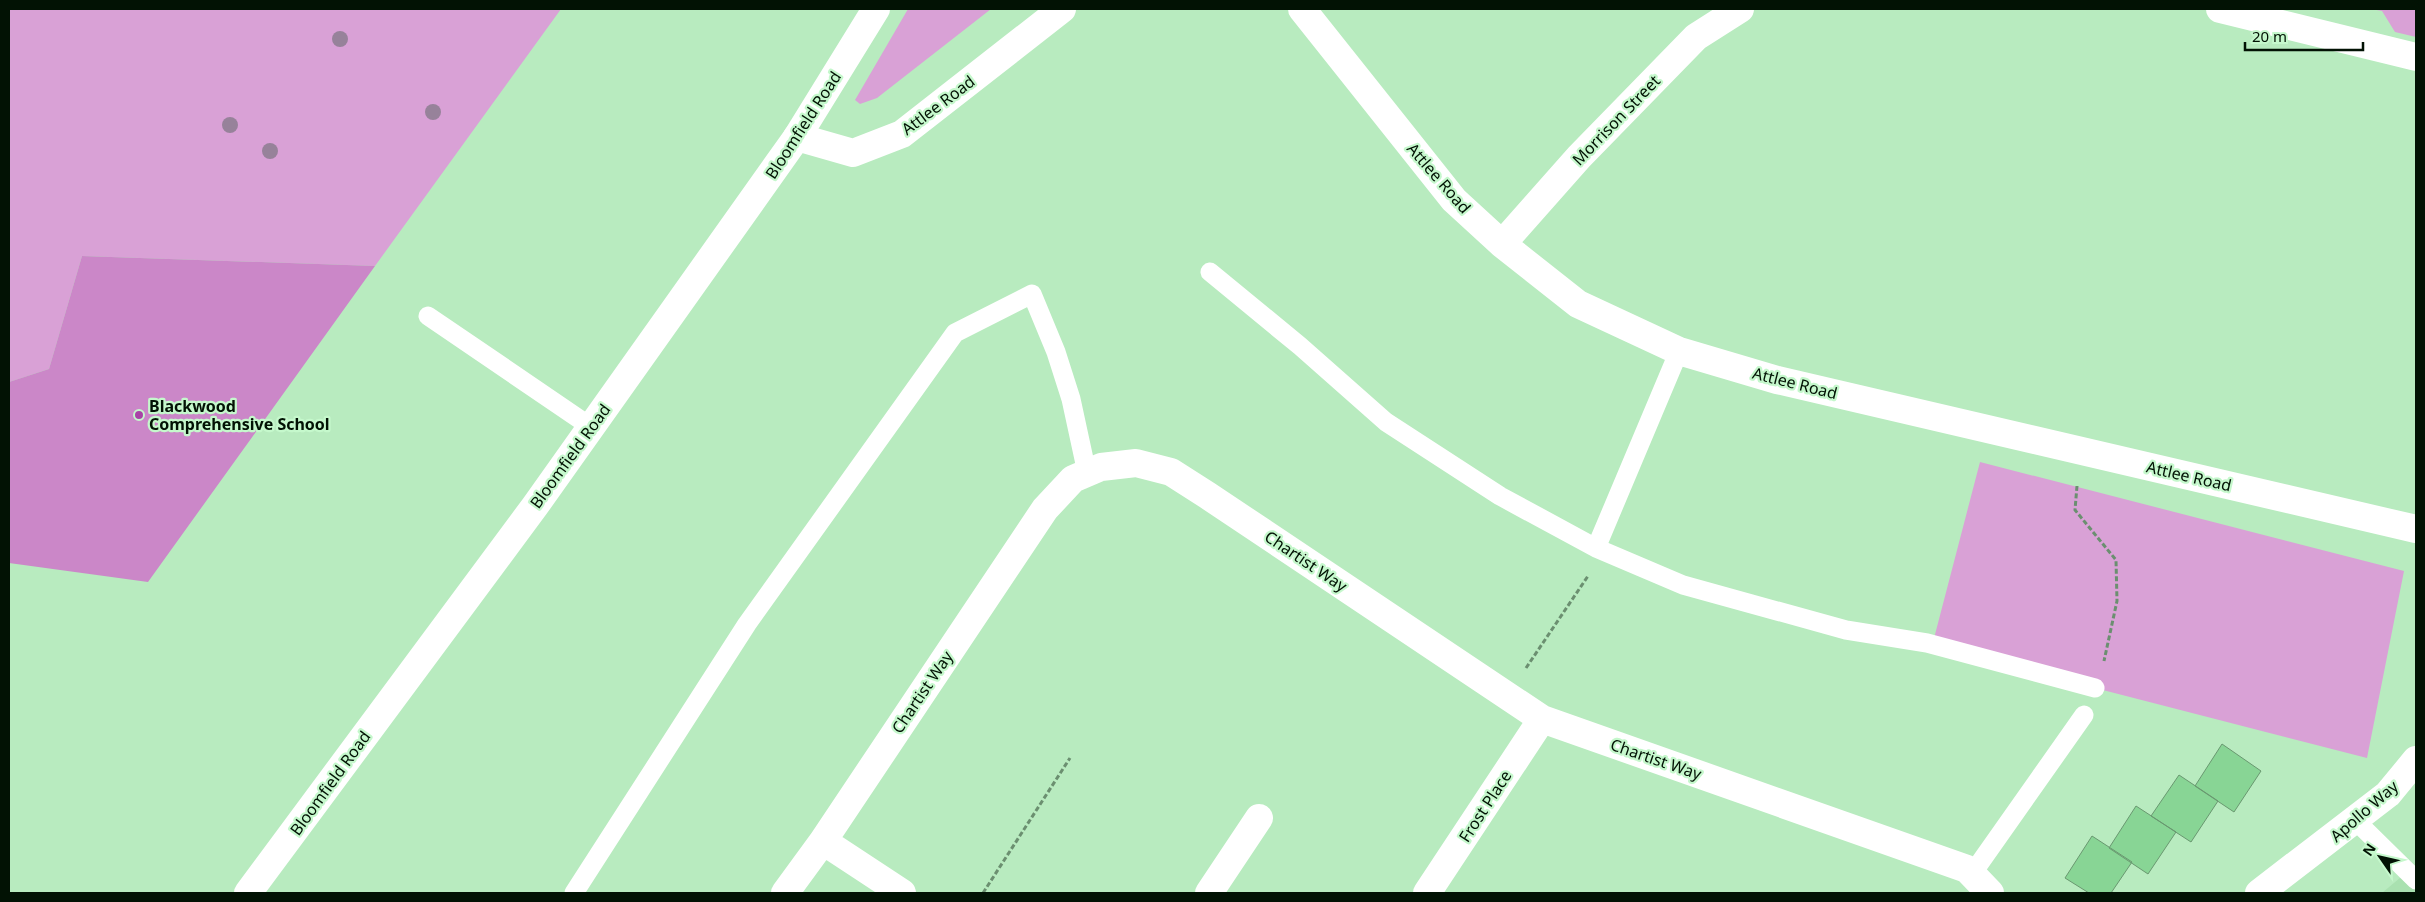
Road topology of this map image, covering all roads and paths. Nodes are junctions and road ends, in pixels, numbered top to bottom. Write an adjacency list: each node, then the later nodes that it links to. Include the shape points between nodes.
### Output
1 (876, 9): 7 (street, Bloomfield Road)
2 (1062, 9): 7 (street, Attlee Road, via 902,134 853,154)
3 (1302, 9): 8 (street, Attlee Road, via 1454,200)
4 (1740, 9): 8 (street, Morrison Street, via 1696,37 1579,157)
5 (2220, 9): 6 (street)
6 (2416, 57)
7 (797, 137): 12 (street, Bloomfield Road)
8 (1502, 244): 11 (street, Attlee Road, via 1578,304)
9 (1210, 272): 16 (lane, via 1386,422 1500,496)
10 (428, 316): 12 (lane)
11 (1679, 351): 15 (street, Attlee Road, via 1777,380); 16 (lane)
12 (590, 427): 28 (street, Bloomfield Road)
13 (1087, 473): 20 (street, Chartist Way, via 1101,467 1136,464 1171,472); 25 (street, Chartist Way, via 1074,479 1045,509); 29 (lane, via 1071,399 1032,294 955,333 747,624)
14 (2077, 487): 18 (path, via 2075,510 2116,560 2117,600 2108,650)
15 (2416, 529)
16 (1596, 548): 17 (path, via 1601,558); 18 (lane, via 1683,585 1846,630 1927,643)
17 (1528, 665)
18 (2095, 688)
19 (2084, 715): 27 (lane)
20 (1542, 719): 27 (street, Chartist Way, via 1967,868); 34 (street, Frost Place)
21 (1070, 758): 32 (path)
22 (2416, 760): 24 (street, Apollo Way, via 2388,794)
23 (1259, 818): 33 (street)
24 (2356, 821): 26 (lane); 35 (street, Apollo Way)
25 (823, 841): 30 (street, Chartist Way); 31 (street)
26 (2416, 880)
27 (1981, 884)
28 (248, 893)
29 (574, 893)
30 (785, 893)
31 (902, 893)
32 (983, 893)
33 (1209, 893)
34 (1427, 893)
35 (2259, 893)

